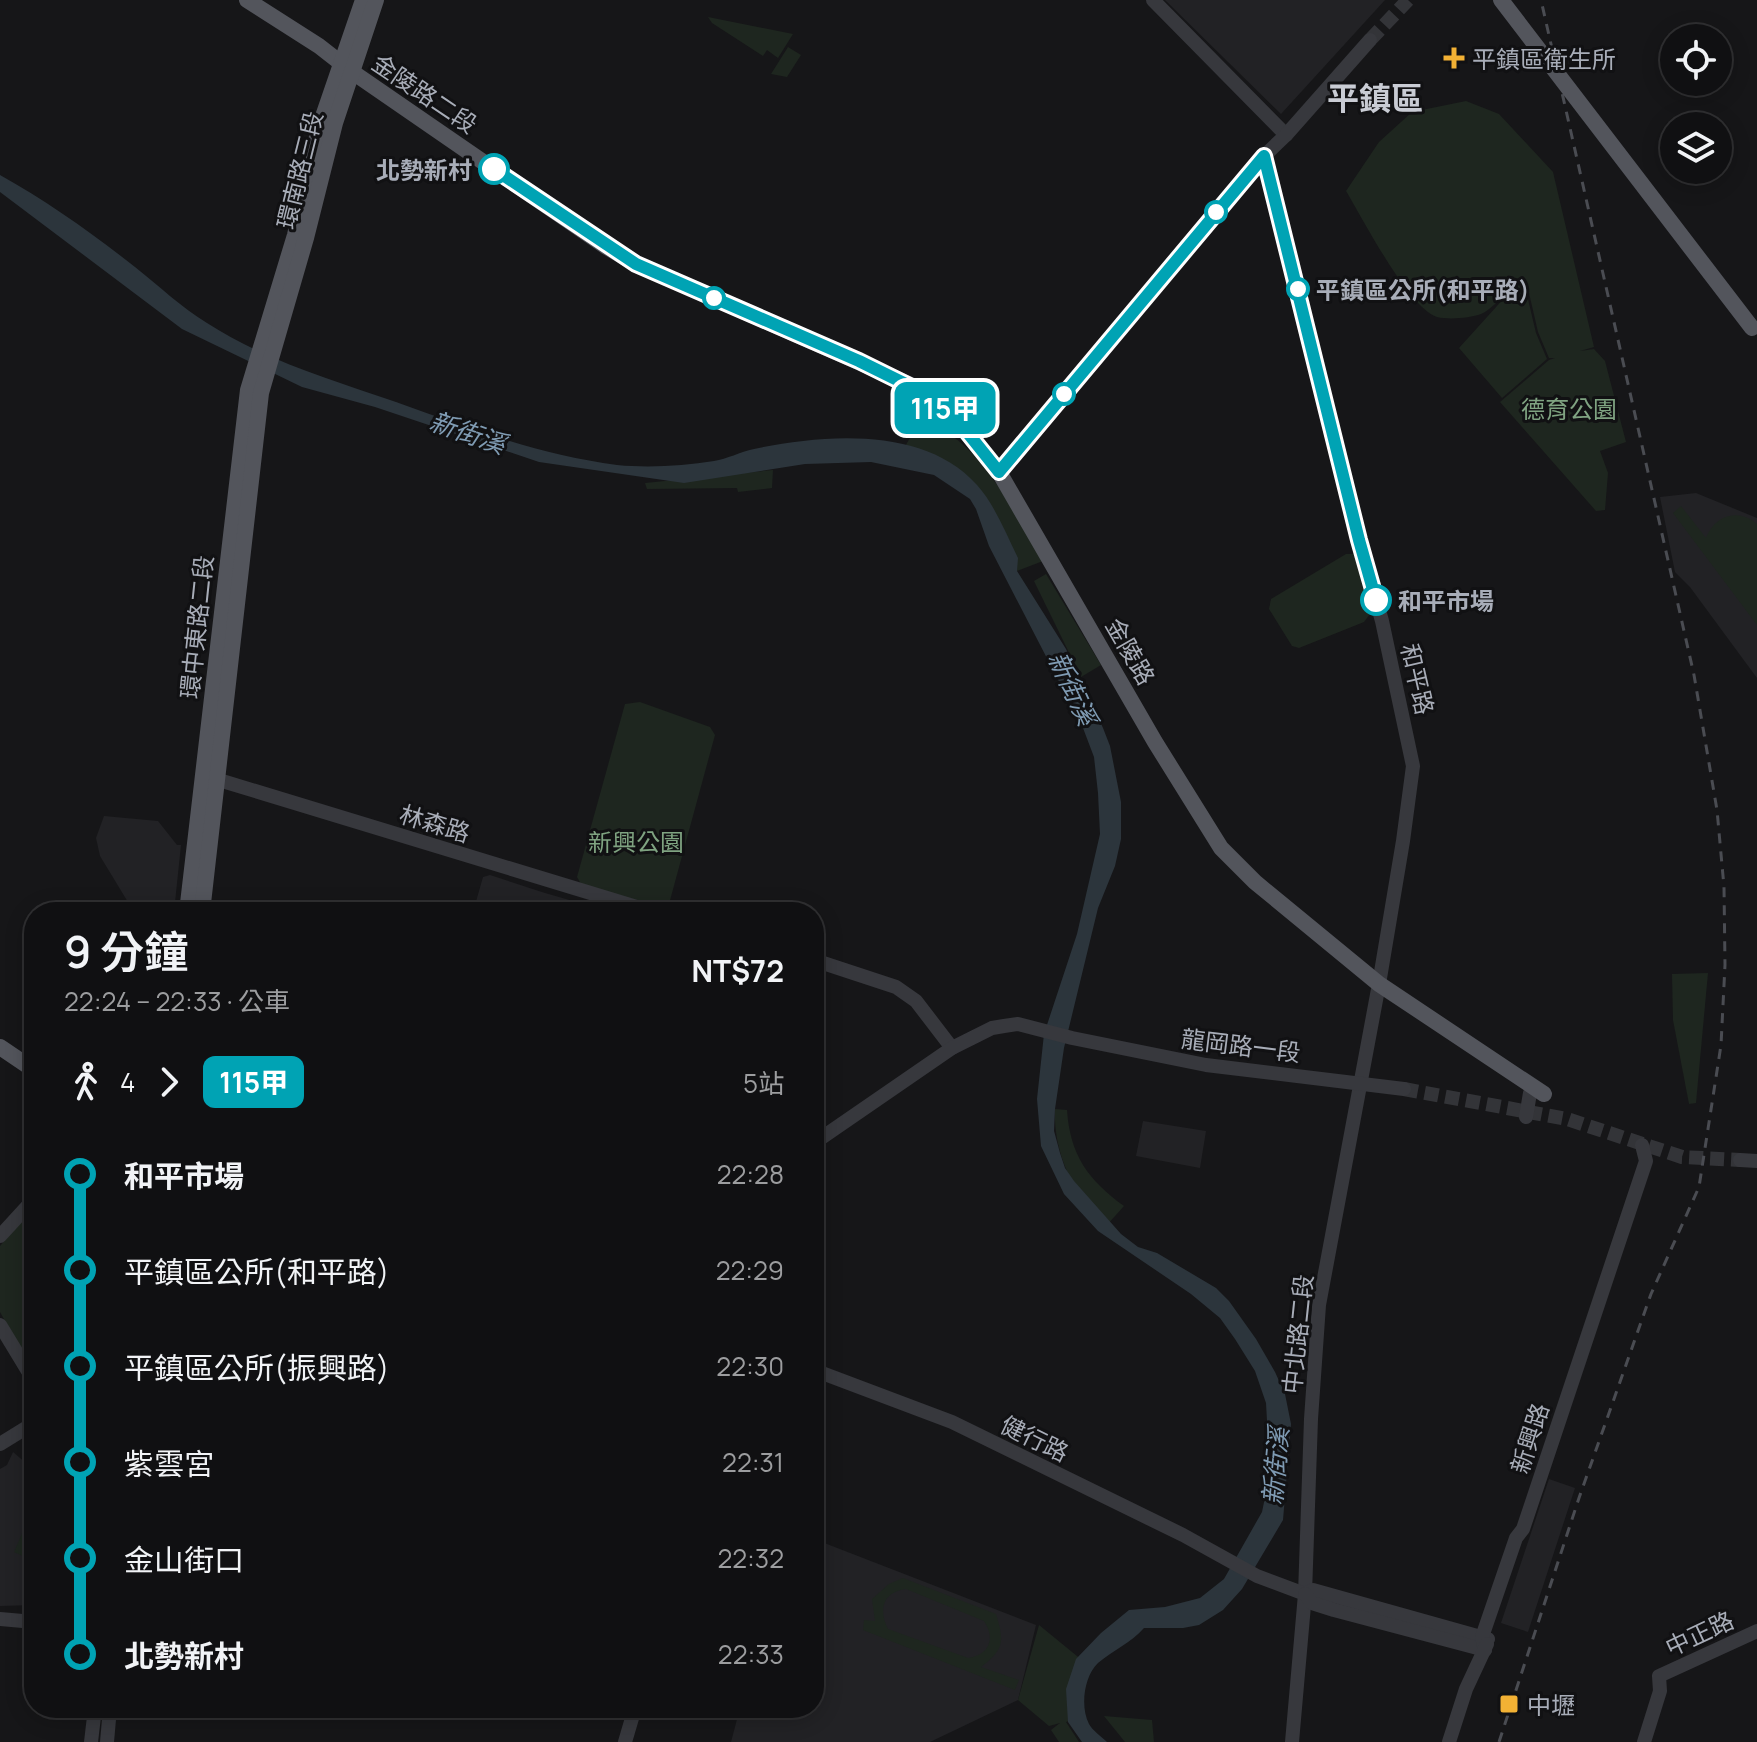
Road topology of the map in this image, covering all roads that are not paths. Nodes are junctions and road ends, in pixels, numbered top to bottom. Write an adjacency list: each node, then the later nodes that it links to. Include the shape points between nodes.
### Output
1 (247, 0): 7 (main road, 金陵路二段)
2 (363, 0): 7 (main road, 環南路三段)
3 (376, 0): 7 (main road, 環南路三段)
4 (1153, 0): 8 (street)
5 (1501, 0): 11 (main road, bridge)
6 (1370, 40): 8 (street)
7 (346, 68): 10 (main road, 金陵路二段, via 605,246); 12 (main road, 環南路三段, via 319,128)
8 (1286, 135): 9 (street)
9 (1264, 156): 13 (street); 19 (street, 和平路, via 1382,621 1413,766)
10 (658, 275): 13 (main road, 金陵路, via 932,397)
11 (1754, 331)
12 (265, 351): 14 (main road, 環中東路二段, via 236,479)
13 (999, 472): 19 (main road, 金陵路, via 1221,848)
14 (209, 777): 15 (main road, 環中東路二段); 16 (main road, 環中東路二段); 17 (street, 林森路)
15 (189, 902)
16 (203, 902)
17 (620, 902)
18 (824, 963): 21 (street, via 896,987 916,1001)
19 (1379, 984): 23 (street, 中北路二段); 25 (main road, 金陵路)
20 (0, 1047): 22 (main road)
21 (952, 1048): 23 (street, 龍岡路一段, via 992,1028 1018,1024 1206,1065); 27 (street)
22 (24, 1063)
23 (1359, 1084): 24 (street, 龍岡路一段); 38 (street, 中北路二段, via 1319,1305)
24 (1404, 1089)
25 (1537, 1093): 26 (street)
26 (1526, 1117)
27 (824, 1136)
28 (1642, 1145): 42 (street, 新興路, via 1646,1161)
29 (1740, 1160): 30 (street)
30 (1757, 1161)
31 (24, 1210): 32 (street)
32 (0, 1236)
33 (0, 1325): 34 (street)
34 (24, 1365)
35 (824, 1374): 38 (street, 健行路, via 952,1422 1254,1574)
36 (24, 1429): 37 (street)
37 (0, 1444)
38 (1305, 1594): 42 (street, via 1312,1603 1334,1610); 49 (street, 中北路二段)
39 (0, 1619): 40 (street)
40 (24, 1621)
41 (1757, 1631): 51 (street, 中正路, via 1659,1676 1660,1691)
42 (1485, 1642): 50 (street)
43 (94, 1718): 46 (street)
44 (109, 1718): 47 (street)
45 (632, 1718): 48 (street)
46 (91, 1742)
47 (107, 1742)
48 (625, 1742)
49 (1292, 1742)
50 (1449, 1742)
51 (1644, 1742)

